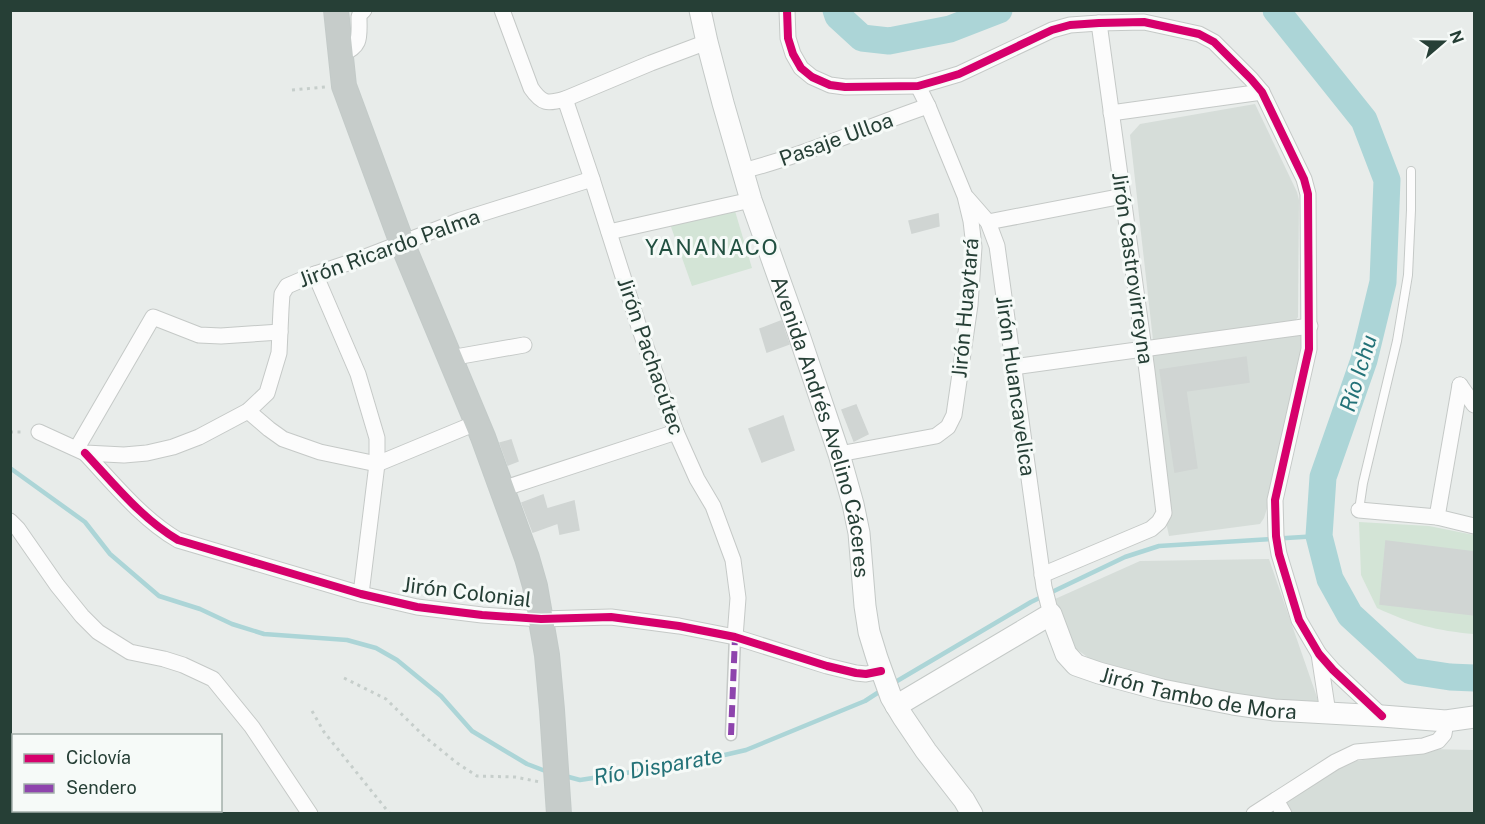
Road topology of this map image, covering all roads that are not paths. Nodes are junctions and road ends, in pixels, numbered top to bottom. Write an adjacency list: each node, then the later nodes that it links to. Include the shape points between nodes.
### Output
1 (336, 10): 8 (highway)
2 (364, 10): 8 (street, via 359,17 356,46)
3 (502, 10): 11 (street, via 538,99 549,103)
4 (700, 10): 7 (main road, Avenida Andrés Avelino Cáceres)
5 (787, 10): 9 (street, via 793,54 812,77 845,87)
6 (1099, 23): 9 (street, via 1052,30 959,74); 10 (street, via 1144,22 1199,34 1214,42); 13 (street, Jirón Castrovirreyna)
7 (706, 42): 11 (street); 14 (main road, Avenida Andrés Avelino Cáceres)
8 (342, 54): 22 (highway, via 345,86)
9 (918, 86): 12 (street, Jirón Huaytará)
10 (1262, 92): 13 (street); 24 (street, via 1308,194)
11 (565, 99): 16 (street, Jirón Pachacútec)
12 (928, 106): 14 (street, Pasaje Ulloa); 17 (street, Jirón Huaytará)
13 (1111, 113): 18 (street, Jirón Castrovirreyna)
14 (742, 171): 19 (main road, Avenida Andrés Avelino Cáceres)
15 (1411, 171): 39 (lane, via 1408,275)
16 (592, 179): 21 (street, Jirón Pachacútec); 22 (street, Jirón Ricardo Palma)
17 (965, 196): 20 (street, Jirón Huancavelica); 36 (street, Jirón Huaytará, via 974,247 970,305 954,415 948,428 936,436)
18 (1123, 196): 20 (street); 27 (street, Jirón Castrovirreyna)
19 (751, 200): 21 (street); 36 (main road, Avenida Andrés Avelino Cáceres)
20 (988, 222): 29 (street, Jirón Huancavelica, via 997,246)
21 (609, 232): 34 (street, Jirón Pachacútec)
22 (402, 243): 23 (street, Jirón Ricardo Palma); 28 (highway)
23 (315, 274): 25 (street, Jirón Ricardo Palma, via 287,286 282,294); 37 (street, via 358,374 377,438)
24 (1310, 326): 27 (street); 47 (street, via 1309,349 1275,513 1279,554 1299,620)
25 (280, 332): 31 (street, Jirón Ricardo Palma, via 279,353 267,393); 35 (street, via 199,335 153,317)
26 (524, 345): 28 (street)
27 (1144, 348): 29 (street); 44 (street, Jirón Castrovirreyna, via 1164,513 1151,529)
28 (450, 358): 32 (highway)
29 (1013, 367): 44 (street, Jirón Huancavelica)
30 (1474, 405): 40 (street, via 1460,385)
31 (248, 411): 35 (street, Jirón Ricardo Palma, via 173,447 124,455); 37 (street, via 283,439 320,452)
32 (476, 423): 37 (street); 38 (highway)
33 (39, 432): 35 (street, Jirón Ricardo Palma)
34 (676, 432): 38 (street); 46 (street, Jirón Pachacútec, via 713,507 733,560 738,598)
35 (81, 451): 43 (street, Jirón Colonial, via 160,530 178,540)
36 (839, 454): 48 (main road, Avenida Andrés Avelino Cáceres, via 858,533 869,632)
37 (377, 464): 43 (street)
38 (502, 489): 45 (highway, via 535,586)
39 (1359, 510): 40 (street)
40 (1437, 517): 42 (street)
41 (10, 521): 57 (street, via 98,632 130,652 183,665 213,679 252,727)
42 (1474, 526)
43 (362, 594): 45 (street, Jirón Colonial, via 417,607)
44 (1046, 594): 49 (main road); 50 (main road, Jirón Tambo de Mora, via 1066,654 1076,665 1162,690 1233,704)
45 (541, 619): 46 (street, Jirón Colonial, via 611,617); 55 (highway, via 554,740)
46 (735, 637): 48 (street, Jirón Colonial, via 856,674); 54 (street, Jirón Pachacútec)
47 (1319, 654): 50 (street); 51 (street)
48 (882, 674): 49 (main road, Avenida Andrés Avelino Cáceres)
49 (894, 702): 58 (main road, Avenida Andrés Avelino Cáceres)
50 (1328, 713): 51 (main road, Jirón Tambo de Mora)
51 (1382, 716): 53 (main road, Jirón Tambo de Mora)
52 (1474, 717): 53 (main road, Jirón Tambo de Mora)
53 (1446, 722): 56 (street, via 1438,741 1356,752 1335,762)
54 (731, 735)
55 (553, 802)
56 (1280, 807): 59 (street)
57 (310, 813)
58 (972, 813)
59 (1254, 813)

